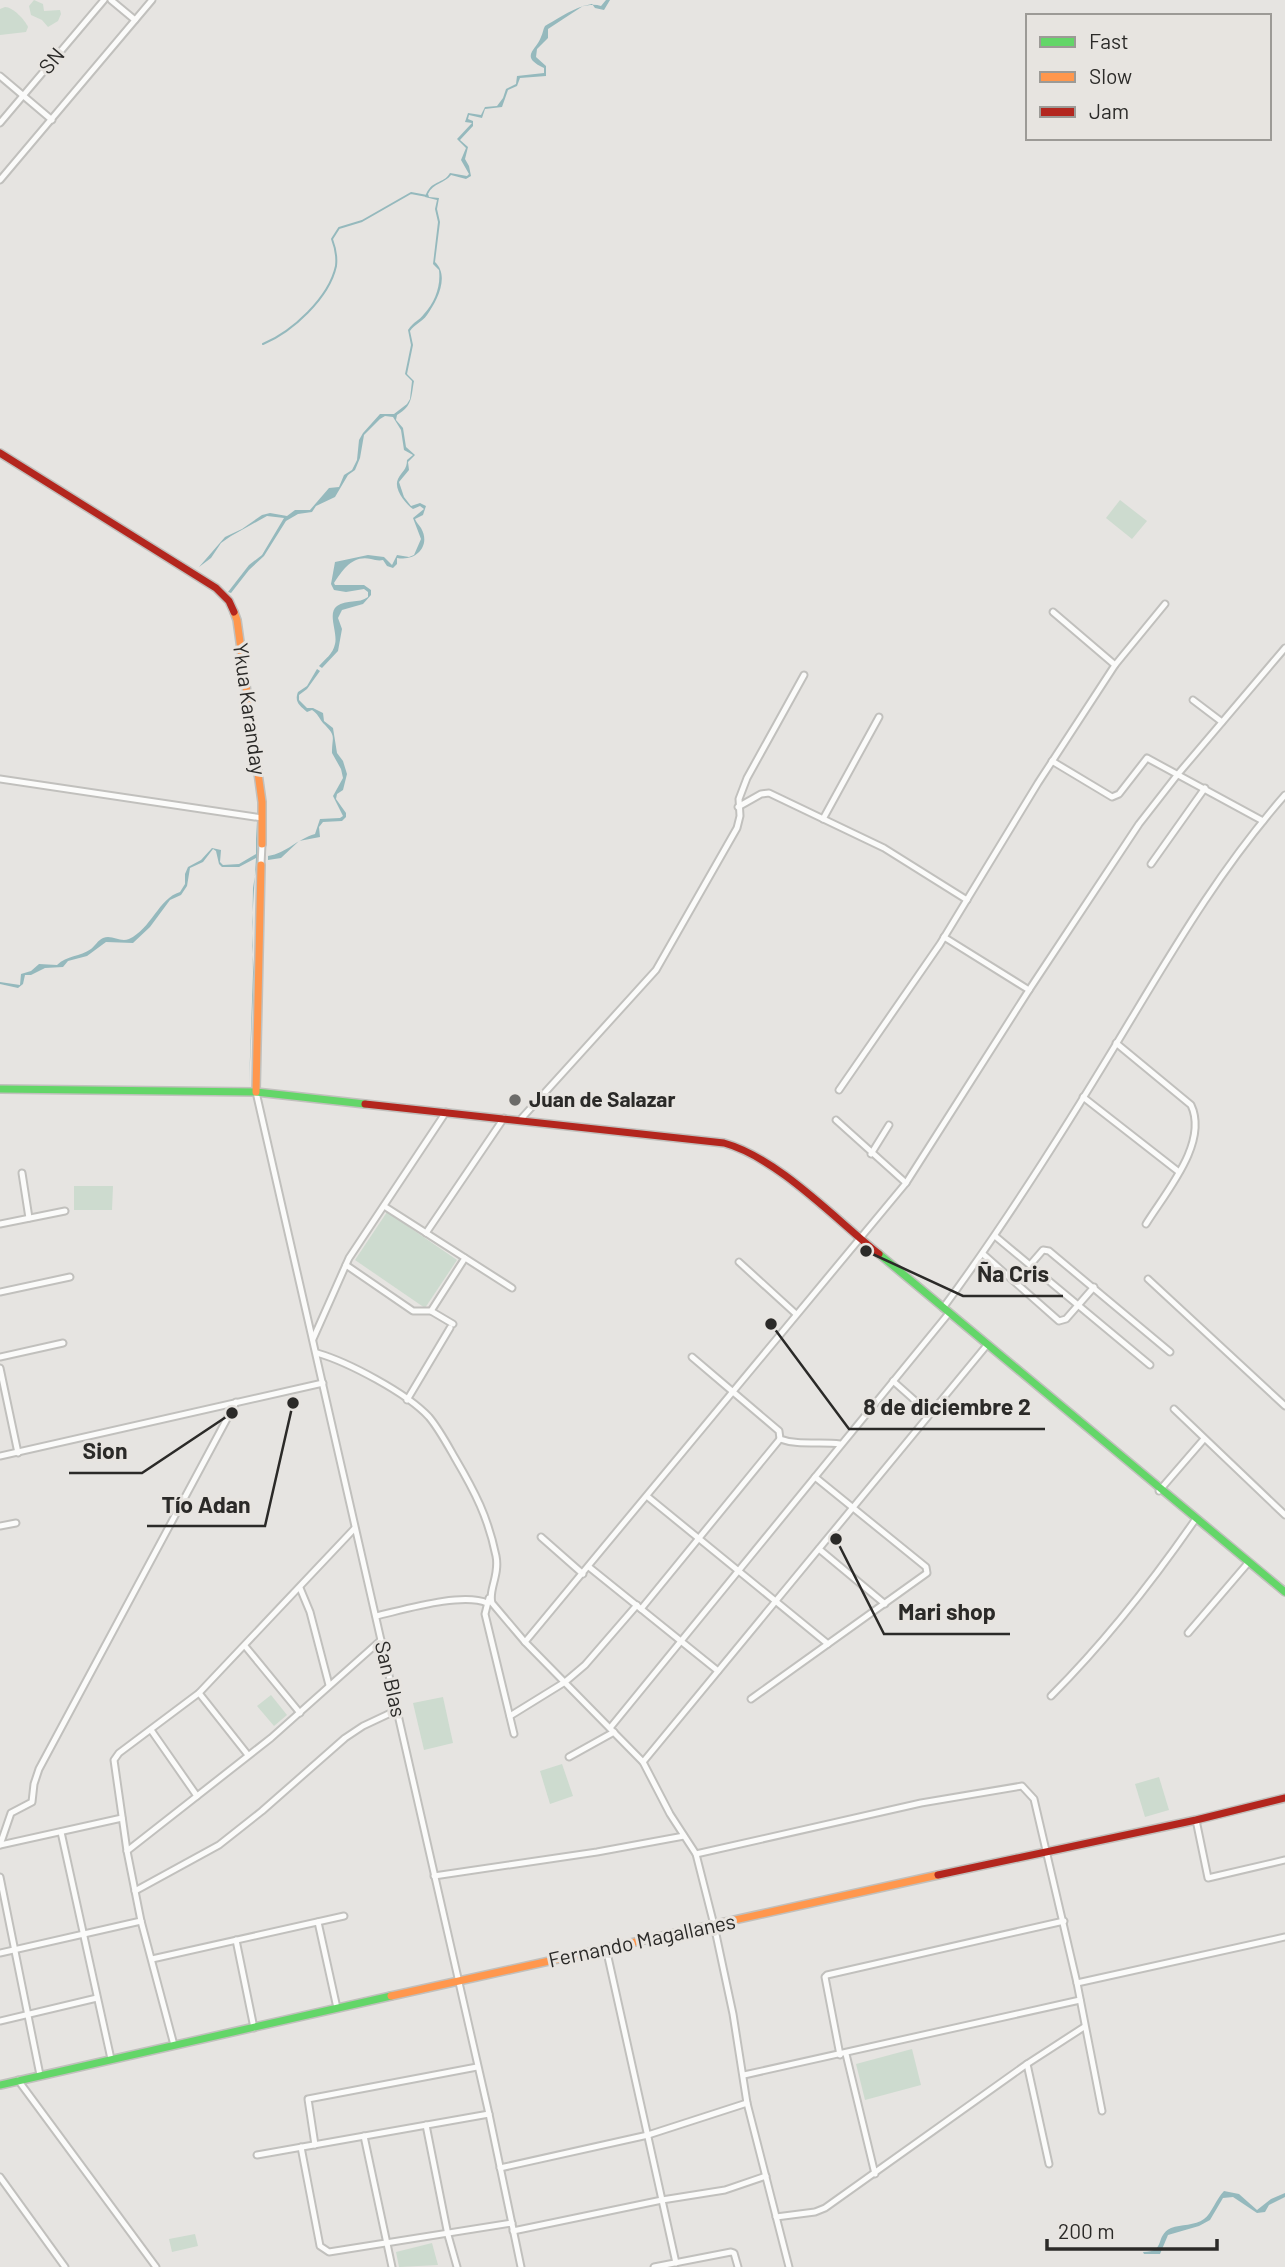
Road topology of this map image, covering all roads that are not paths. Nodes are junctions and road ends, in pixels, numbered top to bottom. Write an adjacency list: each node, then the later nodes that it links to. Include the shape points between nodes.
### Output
1 (104, 0): 6 (street, SN)
2 (111, 0): 4 (street)
3 (152, 0): 4 (street)
4 (135, 20): 7 (street)
5 (0, 76): 6 (street)
6 (23, 95): 7 (street); 8 (street, SN)
7 (52, 120): 9 (street)
8 (0, 123)
9 (0, 180)
10 (0, 453): 25 (street, Ykua Karanday, via 229,601 237,620)
11 (1165, 604): 14 (street)
12 (1054, 612): 14 (street)
13 (1285, 648): 18 (street)
14 (1115, 665): 19 (street)
15 (804, 675): 24 (street, via 747,778)
16 (1193, 700): 18 (street)
17 (879, 717): 26 (street)
18 (1222, 722): 20 (street)
19 (1052, 761): 20 (street, via 1112,797 1147,758); 31 (street)
20 (1178, 774): 22 (street); 33 (street, via 1139,824)
21 (0, 779): 25 (street)
22 (1205, 788): 27 (street); 29 (street)
23 (1285, 795): 27 (street)
24 (738, 807): 26 (street, via 769,793); 41 (street, via 737,828 656,970)
25 (262, 818): 28 (street, Ykua Karanday)
26 (823, 819): 31 (street, via 884,848)
27 (1263, 821): 34 (street, via 1198,908)
28 (261, 844): 30 (street, Ykua Karanday)
29 (1151, 864)
30 (261, 865): 37 (street, Ykua Karanday)
31 (967, 900): 32 (street)
32 (944, 937): 33 (street); 36 (street)
33 (1029, 990): 47 (street)
34 (1116, 1043): 38 (street); 45 (street, via 1191,1105 1195,1123 1191,1152)
35 (0, 1089): 37 (street)
36 (839, 1090)
37 (256, 1092): 39 (street); 70 (street, San Blas)
38 (1083, 1097): 45 (street); 54 (street)
39 (446, 1112): 40 (street); 48 (street)
40 (504, 1118): 41 (street); 53 (street)
41 (520, 1119): 55 (street, via 740,1146)
42 (836, 1120): 44 (street)
43 (889, 1125): 44 (street)
44 (871, 1154): 47 (street)
45 (1179, 1172): 52 (street)
46 (22, 1173): 50 (street)
47 (906, 1183): 55 (street)
48 (384, 1206): 53 (street); 59 (street)
49 (65, 1210): 50 (street)
50 (29, 1218): 51 (street)
51 (0, 1224)
52 (1146, 1224)
53 (426, 1233): 57 (street)
54 (995, 1236): 56 (street); 60 (street)
55 (860, 1239): 68 (street); 69 (street)
56 (983, 1254): 66 (street, via 1059,1321); 68 (street)
57 (465, 1258): 64 (street); 67 (street)
58 (739, 1262): 69 (street)
59 (346, 1265): 67 (street, via 414,1311); 70 (street)
60 (1030, 1265): 63 (street, via 1043,1250 1049,1251); 66 (street)
61 (71, 1278): 65 (street)
62 (1148, 1279): 84 (street)
63 (1094, 1287): 66 (street); 73 (street)
64 (512, 1288)
65 (0, 1292)
66 (1078, 1305): 77 (street)
67 (431, 1311): 82 (street, via 452,1326)
68 (946, 1311): 72 (street); 79 (street)
69 (796, 1314): 81 (street)
70 (313, 1339): 74 (street, San Blas)
71 (64, 1343): 75 (street)
72 (987, 1345): 86 (street); 93 (street)
73 (1170, 1352)
74 (317, 1353): 80 (street, San Blas); 82 (street, via 339,1360)
75 (0, 1357)
76 (692, 1357): 81 (street)
77 (1150, 1366)
78 (0, 1368): 90 (street)
79 (893, 1381): 86 (street); 89 (street)
80 (323, 1383): 83 (street); 100 (street, San Blas)
81 (732, 1391): 88 (street, via 779,1431); 94 (street)
82 (407, 1400): 110 (street, via 439,1430 484,1509 498,1566)
83 (236, 1402): 90 (street); 142 (street, via 39,1769 32,1802 11,1813)
84 (1285, 1406)
85 (1174, 1409): 87 (street)
86 (929, 1413): 95 (street)
87 (1204, 1438): 93 (street); 96 (street)
88 (780, 1439): 89 (street); 102 (street)
89 (841, 1444): 92 (street)
90 (18, 1453): 91 (street)
91 (0, 1456)
92 (815, 1477): 95 (street); 106 (street)
93 (1159, 1491): 97 (street)
94 (648, 1497): 102 (street); 105 (street)
95 (852, 1508): 103 (street); 112 (street, via 928,1570)
96 (1285, 1515)
97 (1195, 1520): 104 (street); 125 (street, via 1101,1642)
98 (16, 1523): 99 (street)
99 (0, 1526)
100 (354, 1529): 108 (street); 114 (street, San Blas)
101 (541, 1536): 107 (street)
102 (699, 1539): 106 (street); 113 (street)
103 (819, 1549): 111 (street); 112 (street)
104 (1248, 1563): 109 (street); 115 (street)
105 (589, 1567): 107 (street); 113 (street)
106 (738, 1570): 111 (street); 117 (street)
107 (583, 1574): 118 (street)
108 (300, 1588): 120 (street); 123 (street)
109 (1285, 1592)
110 (489, 1600): 114 (street, via 450,1600); 118 (street); 129 (street, via 485,1614)
111 (777, 1602): 119 (street); 121 (street)
112 (885, 1604): 119 (street)
113 (639, 1607): 117 (street); 122 (street)
114 (376, 1616): 116 (street, San Blas)
115 (1188, 1633)
116 (381, 1640): 123 (street); 127 (street, San Blas)
117 (680, 1640): 121 (street); 131 (street)
118 (525, 1642): 122 (street)
119 (828, 1644): 126 (street)
120 (245, 1646): 124 (street); 128 (street)
121 (718, 1671): 135 (street)
122 (565, 1682): 129 (street); 131 (street)
123 (329, 1685): 128 (street)
124 (199, 1693): 130 (street); 133 (street)
125 (1051, 1696)
126 (751, 1699)
127 (397, 1710): 147 (street, San Blas); 149 (street, via 345,1738 219,1845)
128 (300, 1713): 133 (street)
129 (510, 1716): 132 (street)
130 (151, 1730): 136 (street); 138 (street, via 114,1760)
131 (612, 1730): 134 (street); 135 (street)
132 (514, 1734)
133 (248, 1755): 136 (street)
134 (569, 1757)
135 (643, 1762): 141 (street)
136 (197, 1796): 143 (street)
137 (1285, 1798): 139 (street, Fernando Magallanes)
138 (122, 1818): 140 (street); 143 (street)
139 (1196, 1820): 144 (street, Fernando Magallanes); 146 (street, via 1208,1878)
140 (61, 1832): 142 (street); 155 (street)
141 (684, 1836): 145 (street); 147 (street)
142 (0, 1845)
143 (127, 1851): 149 (street)
144 (1047, 1851): 145 (street, via 1034,1799 1022,1786 880,1812); 151 (street); 154 (street, Fernando Magallanes)
145 (696, 1854): 154 (street)
146 (1285, 1860)
147 (434, 1876): 162 (street, San Blas)
148 (0, 1877): 159 (street)
149 (135, 1891): 152 (street)
150 (344, 1916): 153 (street)
151 (1063, 1921): 163 (street); 172 (street, via 827,1975)
152 (141, 1922): 155 (street); 161 (street)
153 (318, 1922): 157 (street); 166 (street)
154 (714, 1925): 158 (street, Fernando Magallanes); 176 (street)
155 (83, 1935): 159 (street); 164 (street)
156 (1285, 1937): 163 (street)
157 (236, 1940): 161 (street); 170 (street)
158 (606, 1948): 162 (street, Fernando Magallanes); 184 (street)
159 (16, 1950): 160 (street); 167 (street)
160 (0, 1953)
161 (152, 1959): 171 (street)
162 (457, 1982): 166 (street, Fernando Magallanes); 175 (street, San Blas)
163 (1077, 1983): 165 (street)
164 (97, 1998): 167 (street); 173 (street)
165 (1080, 2000): 169 (street); 172 (street)
166 (337, 2008): 170 (street, Fernando Magallanes)
167 (28, 2014): 168 (street); 177 (street)
168 (0, 2021)
169 (1084, 2027): 174 (street); 181 (street)
170 (254, 2028): 171 (street, Fernando Magallanes)
171 (174, 2046): 173 (street, Fernando Magallanes)
172 (843, 2054): 176 (street); 191 (street)
173 (111, 2059): 177 (street, Fernando Magallanes)
174 (1027, 2064): 189 (street); 191 (street)
175 (477, 2067): 182 (street, San Blas); 186 (street, via 308,2099)
176 (744, 2075): 180 (street)
177 (40, 2076): 178 (street, Fernando Magallanes)
178 (18, 2080): 179 (street, Fernando Magallanes); 203 (street)
179 (0, 2085)
180 (747, 2103): 184 (street); 192 (street)
181 (1102, 2111)
182 (489, 2114): 183 (street); 190 (street, San Blas)
183 (426, 2125): 185 (street); 198 (street)
184 (648, 2135): 190 (street); 194 (street)
185 (364, 2136): 186 (street); 199 (street)
186 (315, 2145): 187 (street)
187 (301, 2147): 188 (street); 199 (street, via 320,2246 335,2252)
188 (257, 2155)
189 (1049, 2164)
190 (500, 2168): 196 (street, San Blas)
191 (875, 2174): 195 (street, via 816,2212)
192 (766, 2176): 194 (street, via 725,2190); 195 (street)
193 (0, 2178): 202 (street)
194 (662, 2200): 197 (street); 200 (street)
195 (776, 2217): 209 (street)
196 (512, 2223): 197 (street, San Blas); 198 (street)
197 (513, 2231): 206 (street, San Blas)
198 (448, 2235): 199 (street); 205 (street)
199 (387, 2245): 204 (street)
200 (676, 2263): 201 (street); 208 (street, via 731,2252)
201 (662, 2266): 207 (street)
202 (65, 2267)
203 (156, 2267)
204 (392, 2267)
205 (457, 2267)
206 (521, 2267)
207 (654, 2267)
208 (738, 2267)
209 (789, 2267)

